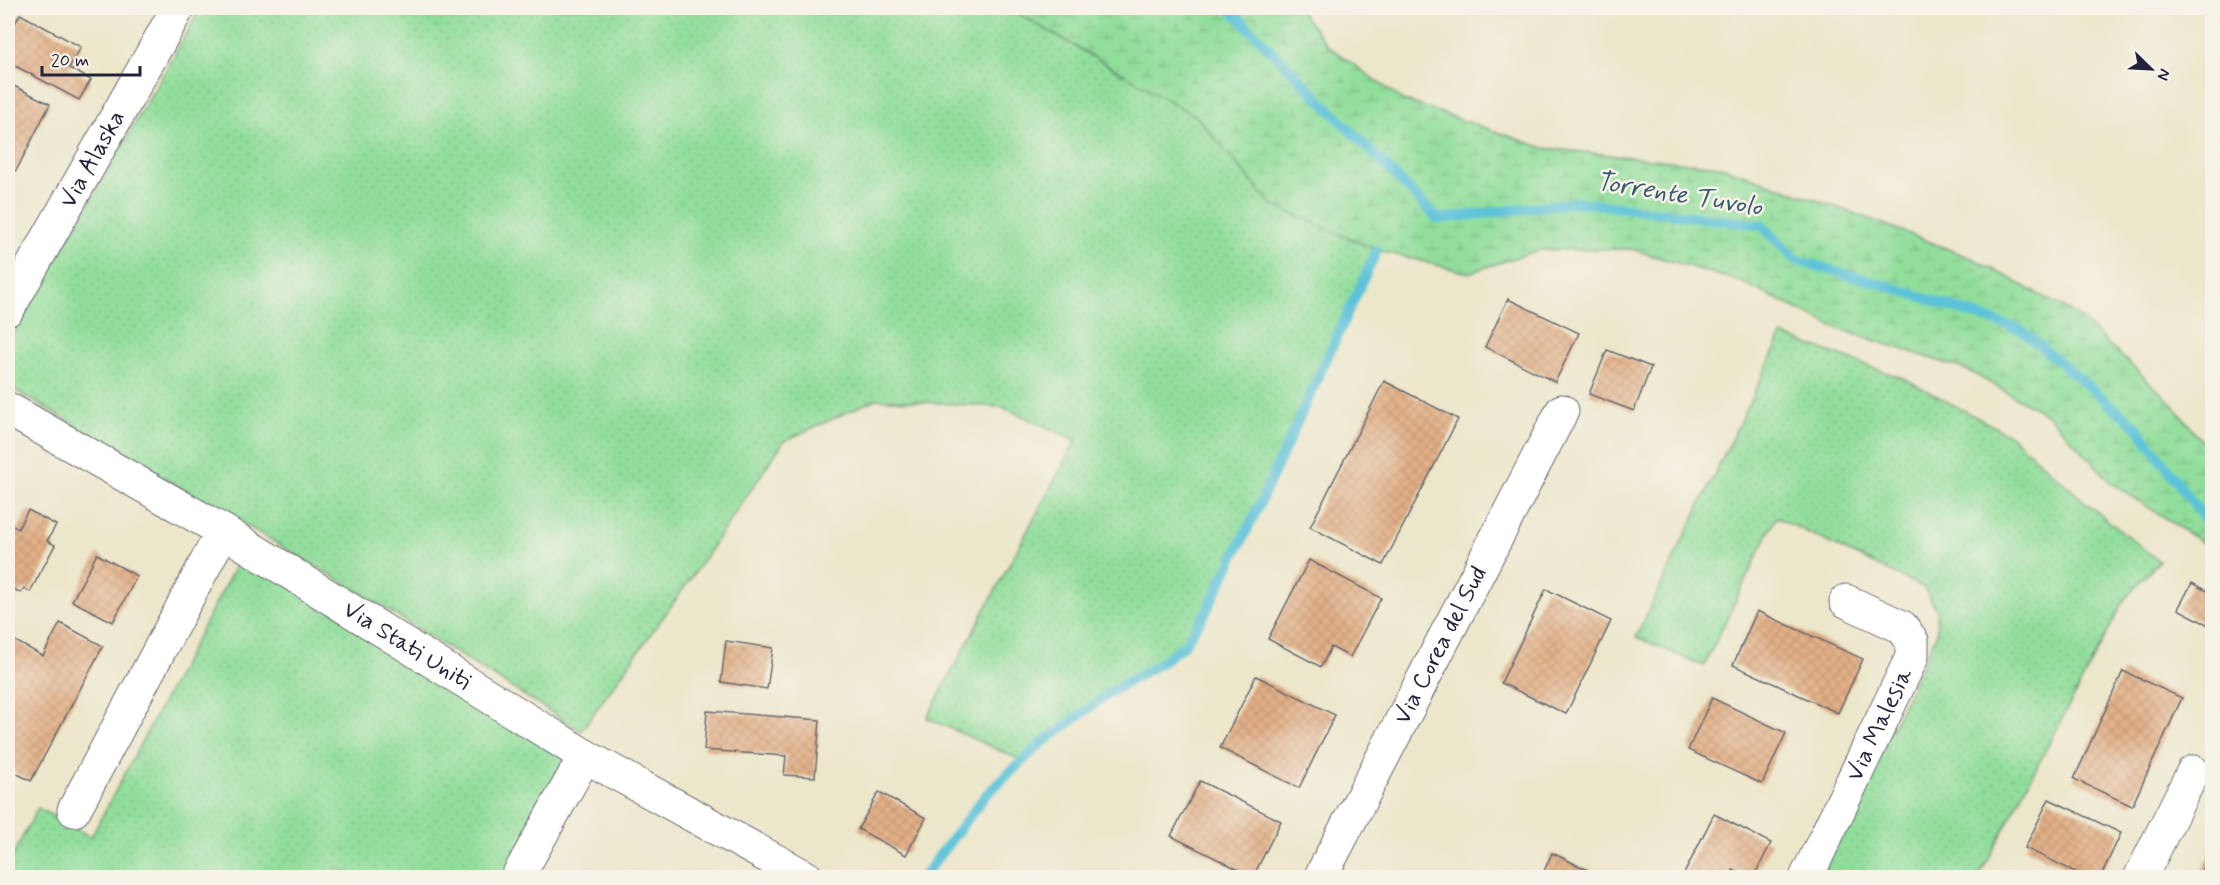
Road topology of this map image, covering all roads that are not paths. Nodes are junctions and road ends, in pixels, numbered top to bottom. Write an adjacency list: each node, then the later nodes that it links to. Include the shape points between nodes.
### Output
1 (178, 8): 2 (street, Via Alaska)
2 (8, 309)
3 (8, 409): 5 (street, Via Stati Uniti)
4 (1562, 411): 12 (street, Via Corea del Sud)
5 (223, 531): 7 (street, Via Stati Uniti); 9 (street)
6 (1846, 601): 13 (street, Via Malesia, via 1902,627 1912,640 1911,657)
7 (585, 756): 10 (street); 11 (street, Via Stati Uniti)
8 (2193, 772): 14 (street)
9 (74, 810)
10 (517, 878)
11 (807, 878)
12 (1320, 878)
13 (1806, 878)
14 (2140, 878)

